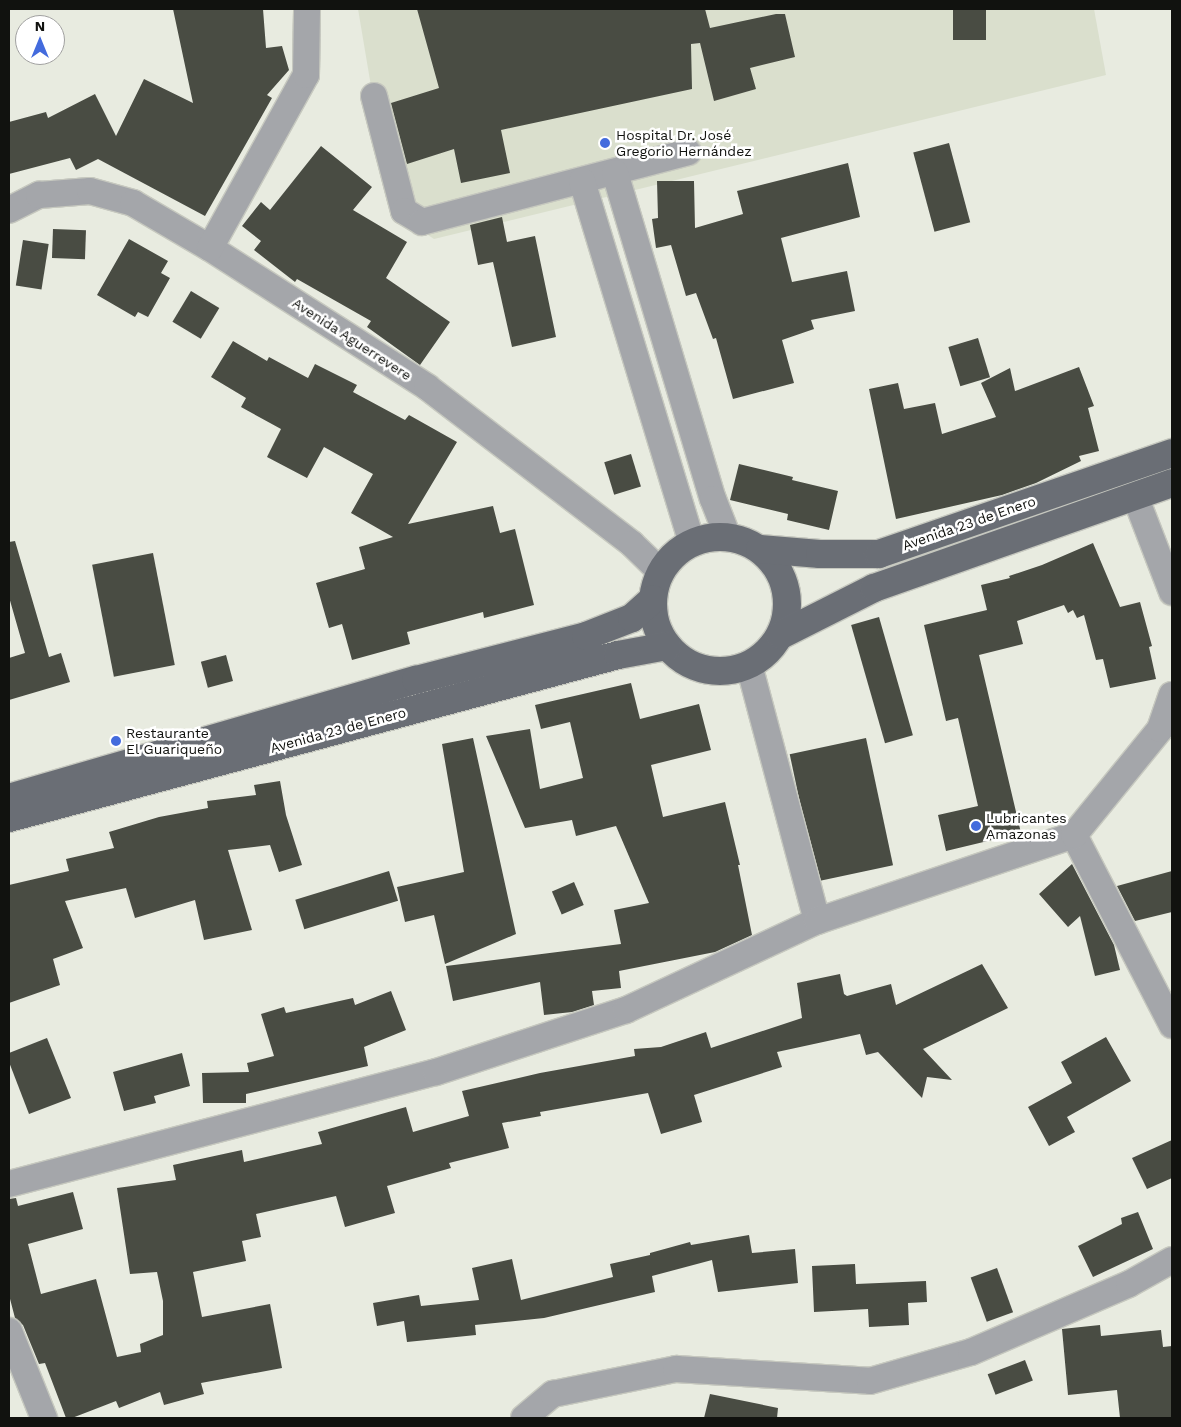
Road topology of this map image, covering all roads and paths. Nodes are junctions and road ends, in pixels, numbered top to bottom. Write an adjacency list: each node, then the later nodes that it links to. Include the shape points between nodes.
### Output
1 (307, 9): 7 (street, via 306,75)
2 (374, 96): 5 (street, via 404,210 422,222)
3 (688, 152): 4 (street)
4 (615, 173): 5 (street); 11 (street, via 710,490)
5 (582, 181): 12 (street)
6 (9, 210): 7 (street, Avenida Aguerrevere, via 39,195 90,191 134,203)
7 (210, 248): 14 (street, Avenida Aguerrevere, via 427,387 632,544)
8 (1172, 453): 13 (main road, Avenida 23 de Enero, via 879,554)
9 (1172, 483): 10 (main road, Avenida 23 de Enero)
10 (1134, 496): 15 (street); 17 (main road, Avenida 23 de Enero, via 874,588)
11 (728, 537): 12 (main road, Avenida 23 de Enero); 13 (main road, Avenida 23 de Enero)
12 (692, 542): 14 (main road, Avenida 23 de Enero, via 669,560)
13 (760, 549): 17 (main road, Avenida 23 de Enero, via 774,562 784,579 787,617)
14 (661, 572): 16 (main road, Avenida 23 de Enero)
15 (1172, 592)
16 (652, 599): 18 (main road, Avenida 23 de Enero, via 658,632); 21 (main road, Avenida 23 de Enero, via 632,618 586,636 416,680)
17 (781, 635): 19 (main road, Avenida 23 de Enero, via 768,653)
18 (668, 646): 19 (main road, Avenida 23 de Enero, via 684,661 705,670 728,671); 22 (main road, Avenida 23 de Enero, via 618,655)
19 (749, 665): 24 (street)
20 (1172, 695): 23 (street, via 1160,729)
21 (9, 798)
22 (9, 818)
23 (1074, 835): 24 (street); 25 (street)
24 (817, 921): 26 (street, via 626,1010 436,1072)
25 (1172, 1025)
26 (9, 1184)
27 (1172, 1260): 30 (street, via 1129,1284 971,1352 870,1380 676,1369 552,1394)
28 (9, 1331): 29 (street)
29 (44, 1418)
30 (524, 1418)

